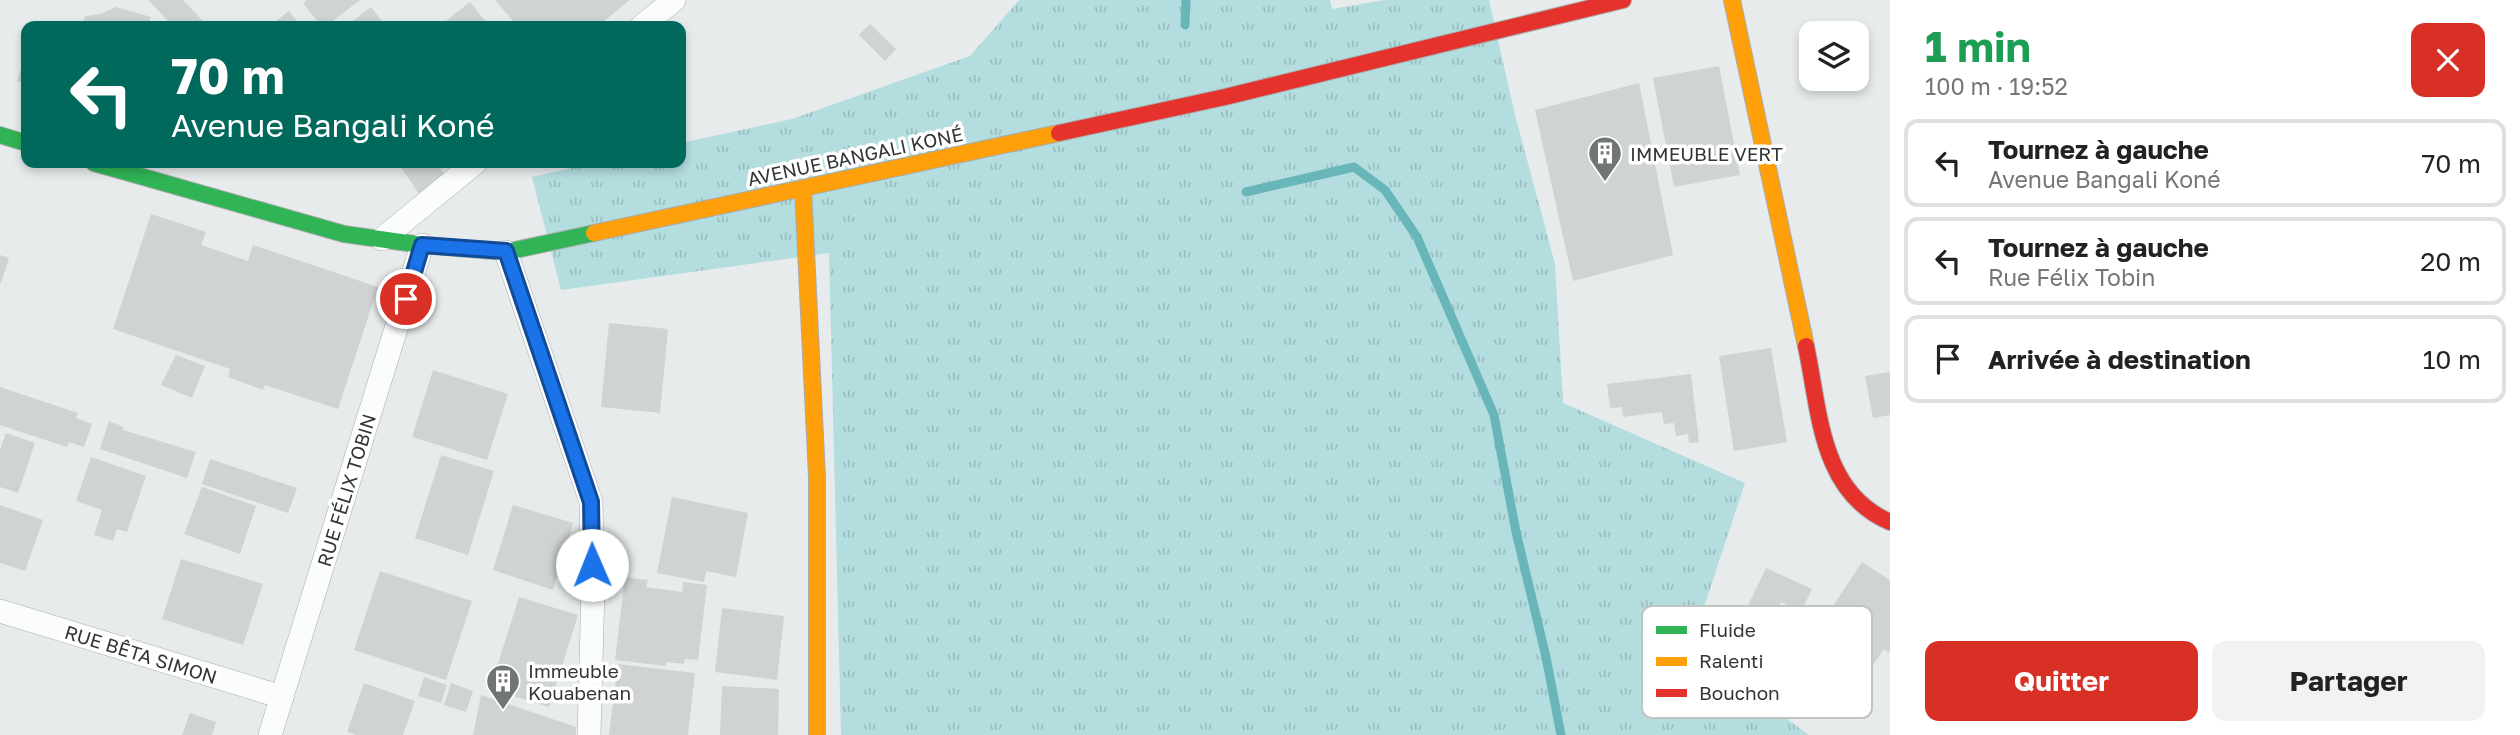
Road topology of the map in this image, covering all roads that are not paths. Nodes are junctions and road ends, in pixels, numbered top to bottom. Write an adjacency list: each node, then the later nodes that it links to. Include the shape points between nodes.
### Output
1 (674, 0): 4 (street)
2 (1623, 0): 9 (street, AVENUE BANGALI KONÉ, via 1226,97)
3 (1732, 0): 13 (street, via 1829,456 1842,490 1870,514)
4 (648, 21)
5 (0, 135): 6 (street)
6 (21, 141)
7 (111, 168): 10 (street, AVENUE BANGALI KONÉ, via 265,214)
8 (469, 168): 10 (street)
9 (803, 188): 12 (street, AVENUE BANGALI KONÉ); 18 (street, via 817,477)
10 (382, 239): 11 (street, AVENUE BANGALI KONÉ)
11 (422, 245): 12 (street, AVENUE BANGALI KONÉ); 15 (street, RUE FÉLIX TOBIN)
12 (506, 251): 17 (street, via 591,502)
13 (1890, 522)
14 (0, 611): 15 (street, RUE BÊTA SIMON)
15 (282, 697): 16 (street, RUE FÉLIX TOBIN)
16 (270, 735)
17 (589, 735)
18 (817, 735)

